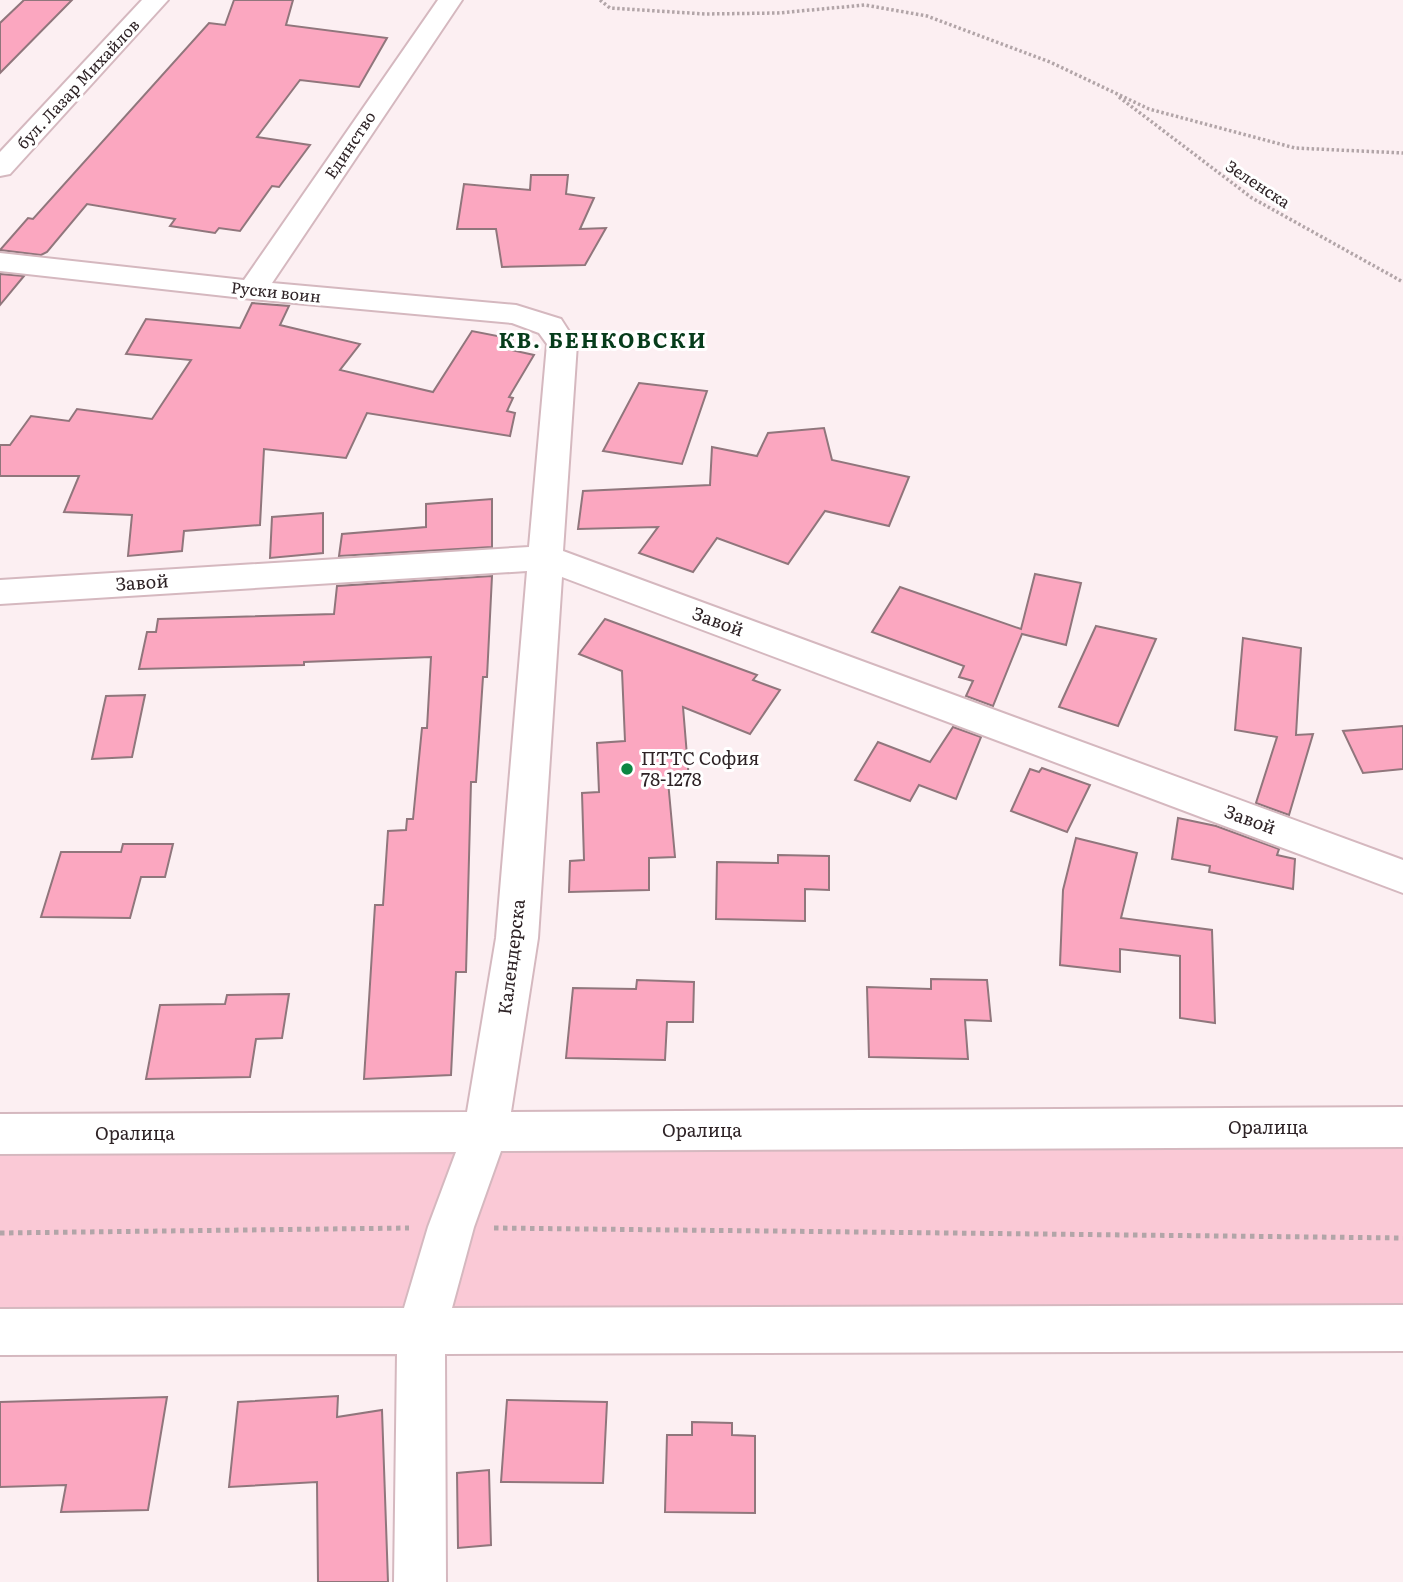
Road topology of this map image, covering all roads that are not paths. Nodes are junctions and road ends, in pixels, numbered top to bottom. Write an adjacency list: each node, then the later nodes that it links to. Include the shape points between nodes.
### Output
1 (156, 0): 3 (street, бул. Лазар Михайлов)
2 (450, 0): 5 (street, Единство)
3 (0, 168)
4 (0, 262): 5 (street, Руски воин)
5 (252, 290): 6 (street, Руски воин, via 516,314)
6 (550, 326): 7 (street, Календерска, via 562,344)
7 (546, 558): 8 (street, Завой); 9 (street, Завой); 11 (street, Календерска, via 517,938)
8 (0, 592)
9 (1403, 877)
10 (1403, 1127): 11 (street, Оралица)
11 (486, 1132): 12 (street, Оралица); 14 (street, Календерска)
12 (0, 1134)
13 (1403, 1328): 14 (street)
14 (421, 1331): 15 (street); 16 (street, Календерска)
15 (0, 1332)
16 (420, 1582)

